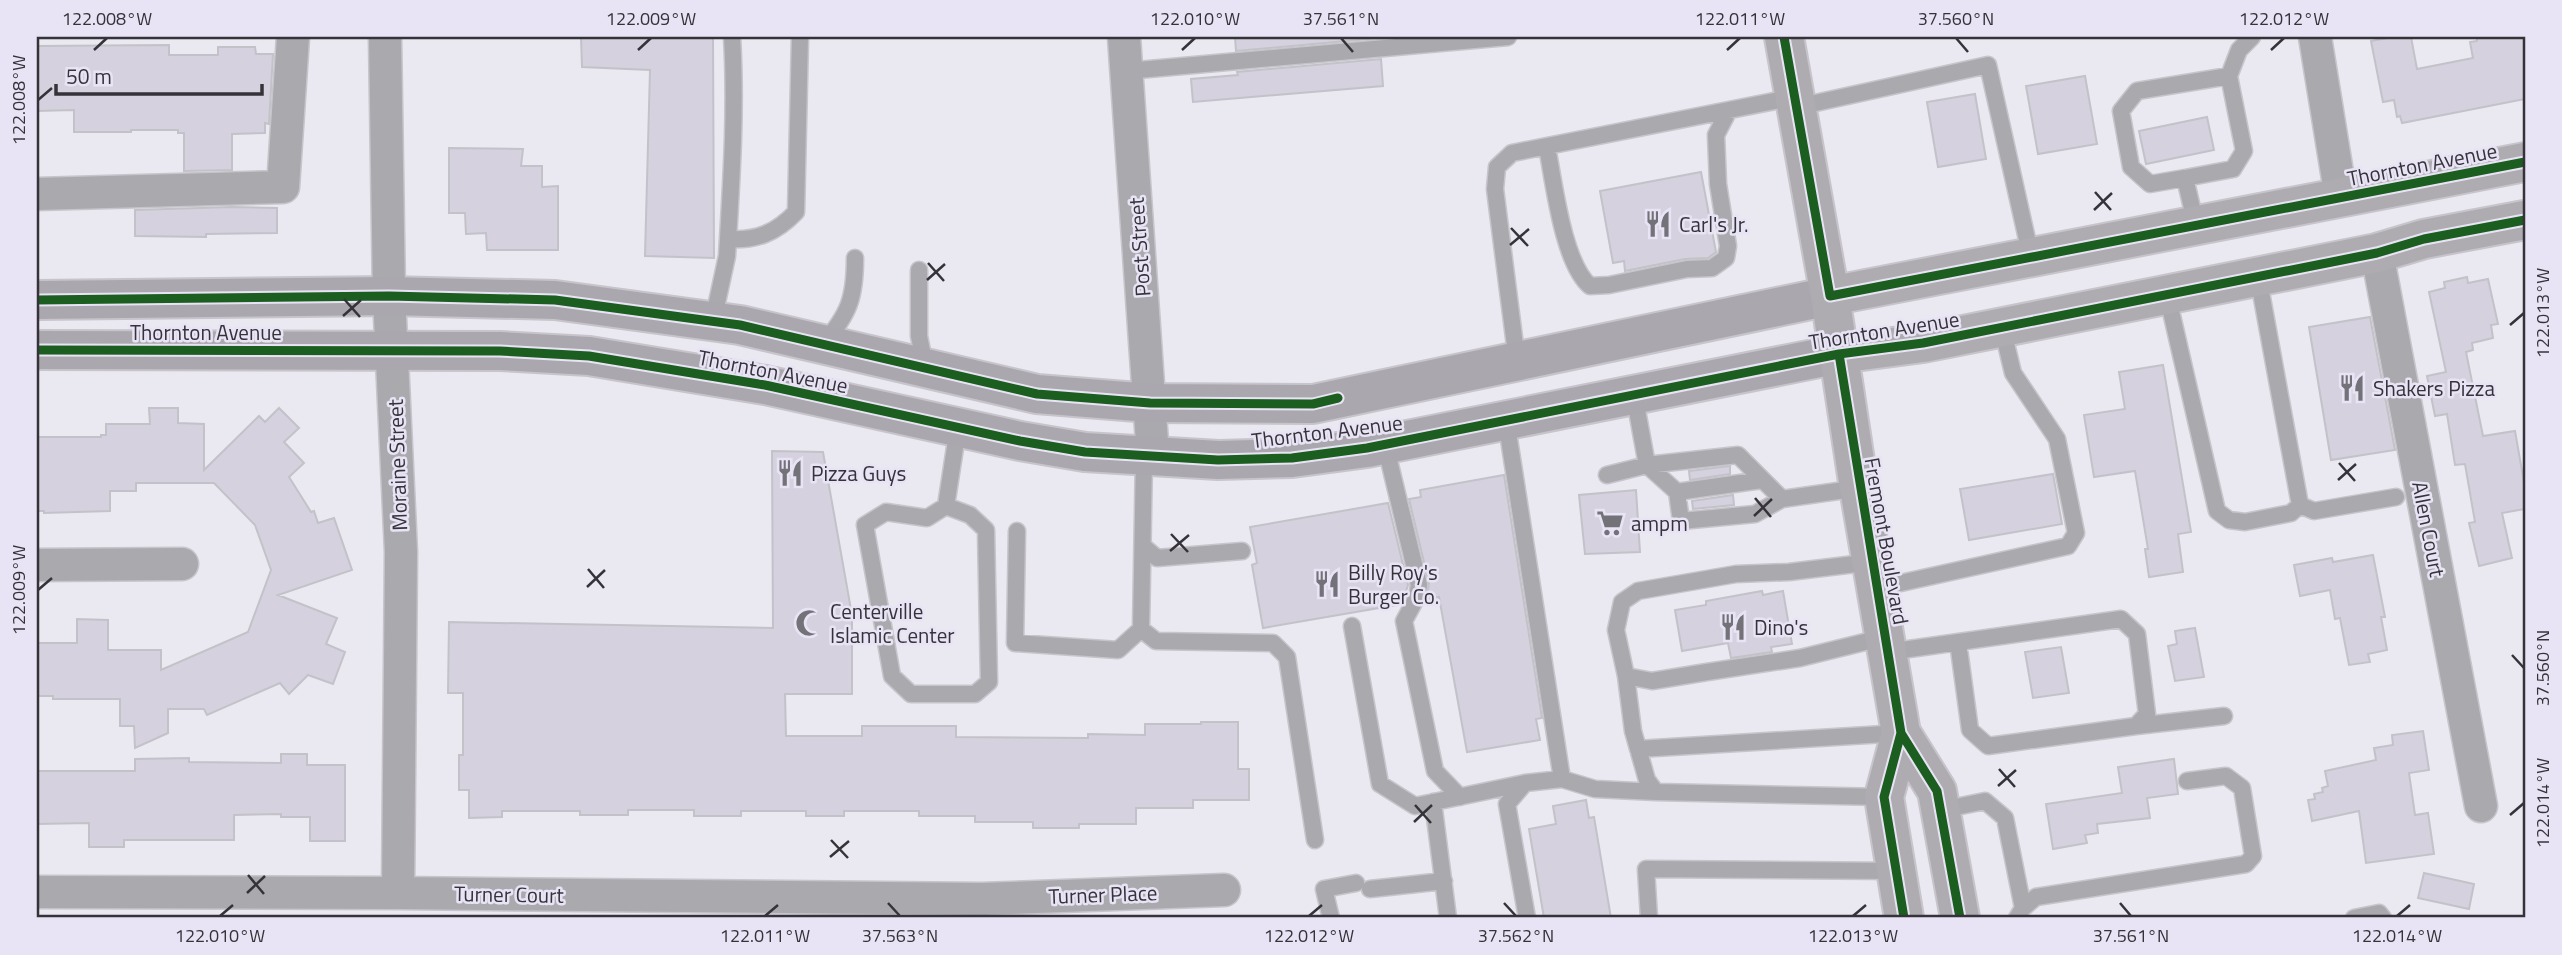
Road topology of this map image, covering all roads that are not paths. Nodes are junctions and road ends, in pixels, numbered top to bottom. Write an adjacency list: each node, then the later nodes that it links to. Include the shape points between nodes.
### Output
1 (293, 37): 17 (street, via 283,187)
2 (385, 37): 28 (street, Moraine Street)
3 (732, 37): 21 (lane)
4 (800, 37): 21 (lane, via 796,212 769,234)
5 (1125, 37): 10 (street, Post Street)
6 (1508, 37): 10 (lane)
7 (1784, 37): 12 (main road, Fremont Boulevard)
8 (2252, 37): 11 (lane, via 2239,50)
9 (2315, 37): 18 (street)
10 (1127, 71): 40 (street, Post Street)
11 (2229, 76): 16 (lane, via 2244,151 2233,169); 16 (lane, via 2137,91 2121,111 2131,167 2150,184)
12 (1796, 102): 13 (lane); 23 (lane, via 1988,65); 29 (main road, Fremont Boulevard)
13 (1729, 110): 14 (lane); 14 (lane, via 1716,135 1728,246 1726,258 1712,268 1590,286 1579,277 1567,246)
14 (1547, 147): 37 (lane, via 1512,153 1497,167 1495,189)
15 (2525, 162): 18 (main road, Thornton Avenue)
16 (2185, 177): 20 (lane)
17 (37, 194)
18 (2341, 197): 20 (main road, Thornton Avenue)
19 (2525, 220): 22 (main road, Thornton Avenue)
20 (2196, 225): 23 (main road, Thornton Avenue)
21 (728, 239): 31 (lane)
22 (2376, 253): 26 (main road, Thornton Avenue); 76 (street, Allen Court)
23 (2031, 257): 29 (main road, Thornton Avenue)
24 (855, 258): 33 (lane, via 850,306)
25 (919, 270): 38 (lane, via 919,336)
26 (2258, 276): 27 (main road, Thornton Avenue); 52 (lane)
27 (2167, 294): 32 (main road, Thornton Avenue); 52 (lane, via 2217,511 2229,520 2245,522 2291,513)
28 (389, 296): 30 (street, Thornton Avenue); 31 (street, Thornton Avenue, via 555,300); 34 (street, Moraine Street)
29 (1830, 296): 36 (main road, Fremont Boulevard); 37 (street, Thornton Avenue)
30 (37, 300)
31 (713, 321): 33 (street, Thornton Avenue)
32 (2001, 327): 36 (main road, Thornton Avenue); 59 (lane, via 2013,373 2057,439 2076,533 2068,546)
33 (823, 344): 38 (street, Thornton Avenue)
34 (393, 349): 35 (street, Thornton Avenue); 42 (street, Thornton Avenue, via 589,356 765,385); 83 (street, Moraine Street, via 401,552)
35 (37, 350)
36 (1839, 354): 39 (street, Thornton Avenue); 48 (main road, Fremont Boulevard)
37 (1517, 361): 40 (street, Thornton Avenue, via 1313,404)
38 (925, 368): 40 (street, Thornton Avenue, via 1037,394)
39 (1633, 394): 41 (street, Thornton Avenue); 45 (lane)
40 (1150, 403): 44 (street, Post Street)
41 (1506, 420): 43 (street, Thornton Avenue); 69 (lane)
42 (958, 428): 44 (street, Thornton Avenue, via 1086,452); 53 (lane)
43 (1385, 444): 44 (street, Thornton Avenue, via 1292,458); 73 (lane, via 1419,585 1404,621 1435,771)
44 (1149, 456): 55 (lane)
45 (1647, 465): 46 (lane); 47 (lane, via 1738,455); 49 (lane)
46 (1607, 475)
47 (1762, 480): 49 (lane); 51 (lane)
48 (1859, 488): 51 (lane); 59 (main road, Fremont Boulevard)
49 (1677, 492): 51 (lane, via 1681,521 1755,514)
50 (2396, 497): 52 (lane, via 2314,511)
51 (1782, 499)
52 (2300, 505)
53 (946, 506): 53 (lane, via 927,518 886,512 865,525 892,676 911,694 975,694 989,682 986,530 970,515)
54 (1017, 531): 61 (lane, via 1014,643 1118,650)
55 (1143, 546): 56 (lane, via 1157,558); 61 (lane)
56 (1242, 551)
57 (182, 564): 58 (street)
58 (37, 565)
59 (1876, 575): 63 (main road, Fremont Boulevard); 64 (lane, via 1736,575 1638,591 1622,602 1616,630)
60 (1352, 625): 75 (lane, via 1380,784 1415,806)
61 (1141, 629): 78 (lane, via 1156,641 1273,643 1287,657)
62 (1958, 642): 63 (lane); 66 (lane, via 1970,730 1989,746); 66 (lane, via 2121,619 2137,634 2147,714)
63 (1887, 644): 64 (lane, via 1653,681); 67 (main road, Fremont Boulevard)
64 (1626, 676): 68 (lane)
65 (2224, 716): 66 (lane)
66 (2136, 726)
67 (1901, 733): 68 (lane); 74 (main road, Fremont Boulevard); 77 (main road, Fremont Boulevard, via 1937,791)
68 (1638, 749): 72 (lane, via 1647,780)
69 (1562, 779): 71 (lane); 72 (lane, via 1595,789)
70 (2187, 781): 85 (lane, via 2226,776 2242,788 2253,856 2246,864 2036,897)
71 (1525, 783): 73 (lane); 88 (lane, via 1507,804)
72 (1656, 792): 74 (lane)
73 (1460, 797): 75 (lane)
74 (1884, 797): 79 (main road, Fremont Boulevard)
75 (1433, 802): 80 (lane)
76 (2481, 806)
77 (1941, 810): 85 (lane, via 1985,802 2005,818); 91 (main road, Fremont Boulevard)
78 (1315, 840)
79 (1897, 871): 89 (lane, via 1646,869); 90 (main road, Fremont Boulevard)
80 (1444, 881): 86 (lane, via 1325,889); 87 (lane)
81 (1224, 890): 84 (street, Turner Place)
82 (37, 892): 83 (street, Turner Court)
83 (398, 893): 84 (street, Turner Court)
84 (982, 909)
85 (2020, 913)
86 (1331, 918)
87 (1448, 918)
88 (1527, 918)
89 (1649, 918)
90 (1904, 918)
91 (1960, 918)
92 (2354, 918): 93 (lane, via 2379,913)
93 (2383, 918)

